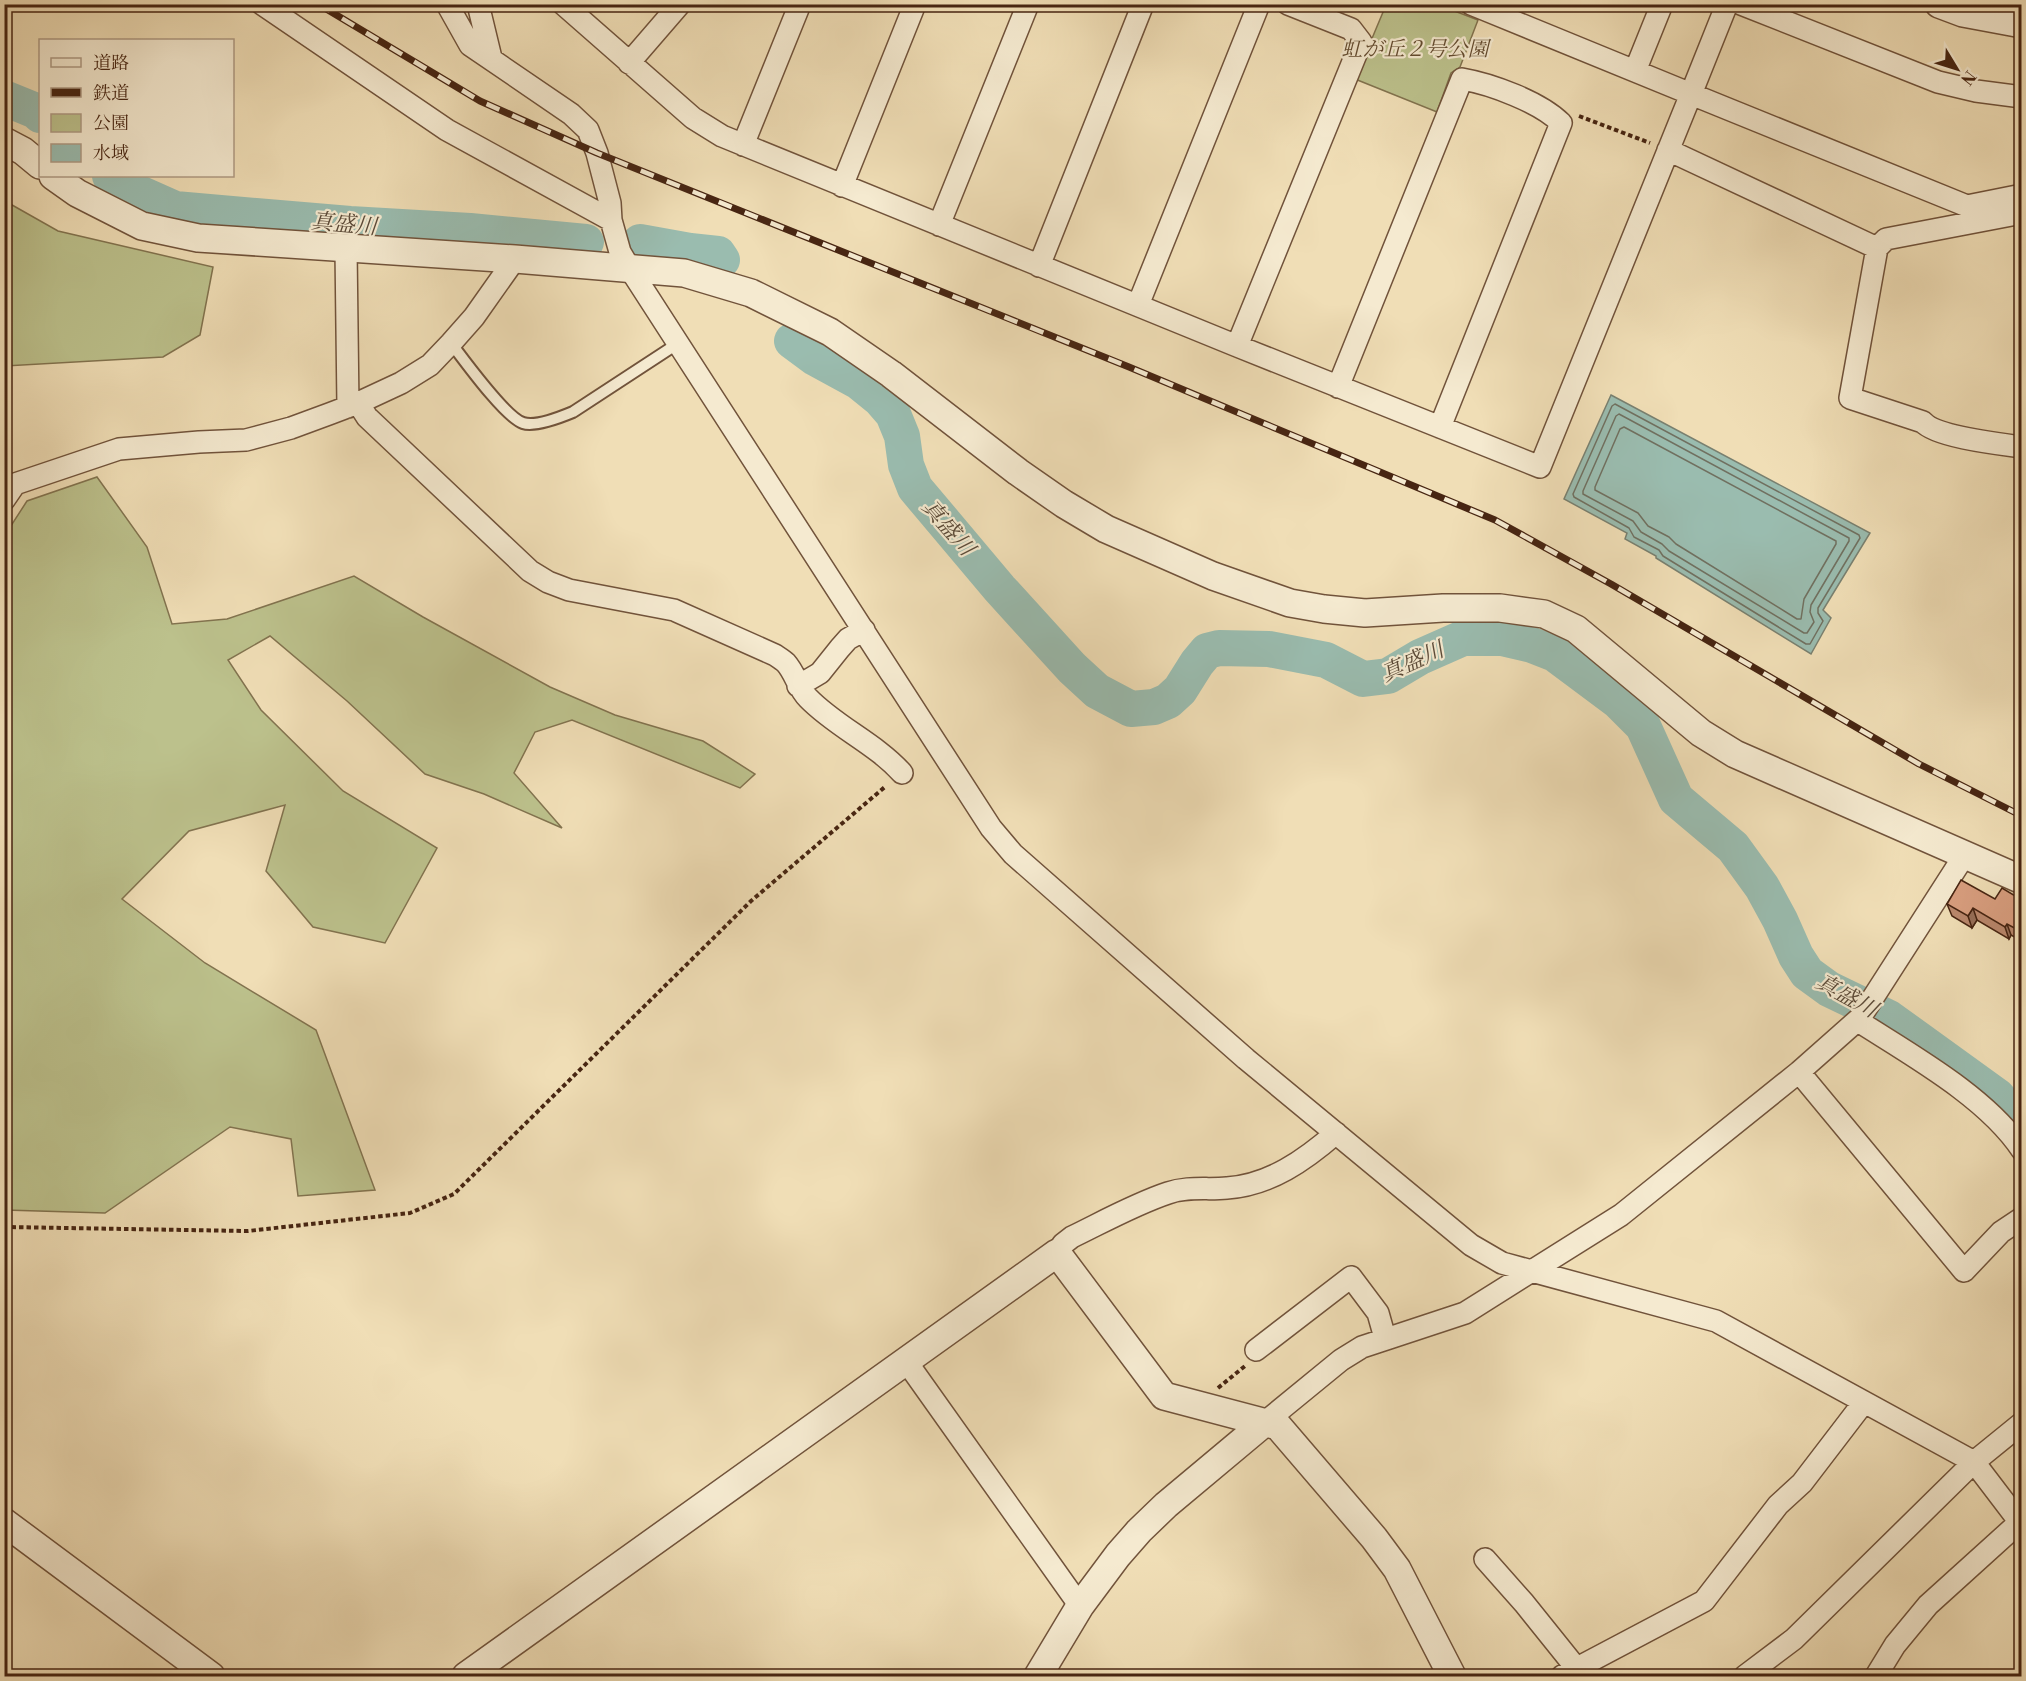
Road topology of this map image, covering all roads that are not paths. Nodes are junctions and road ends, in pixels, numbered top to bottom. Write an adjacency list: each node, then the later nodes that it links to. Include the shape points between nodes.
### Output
1 (262, 4): 31 (street, via 447,130)
2 (447, 4): 18 (street, via 470,45)
3 (478, 4): 18 (street)
4 (563, 4): 19 (street)
5 (680, 4): 19 (street)
6 (800, 4): 24 (street)
7 (915, 4): 28 (street)
8 (1028, 4): 32 (street)
9 (1143, 4): 36 (street)
10 (1258, 4): 38 (street)
11 (1288, 4): 41 (street, via 1351,30 1361,42)
12 (1471, 4): 20 (street)
13 (1662, 4): 20 (street)
14 (1727, 4): 21 (street)
15 (1741, 4): 22 (street, via 1938,82)
16 (1939, 4): 17 (street, via 1963,13)
17 (2022, 24)
18 (491, 58): 31 (street, via 588,130 610,203)
19 (629, 63): 24 (street, via 705,127)
20 (1635, 71): 21 (street)
21 (1691, 94): 25 (street); 29 (street, via 1967,206)
22 (2022, 97)
23 (4, 141): 26 (street)
24 (743, 145): 28 (street)
25 (1668, 150): 33 (street); 44 (street, via 1540,467)
26 (39, 164)
27 (54, 177): 34 (street, via 115,214 163,232)
28 (842, 186): 32 (street)
29 (2022, 195)
30 (2022, 213): 33 (street, via 1886,239)
31 (611, 220): 37 (street, via 620,252)
32 (939, 225): 36 (street)
33 (1877, 248): 45 (street, via 1851,398 1952,435)
34 (346, 249): 35 (street); 43 (street)
35 (515, 259): 37 (street); 39 (street)
36 (1039, 266): 38 (street)
37 (630, 268): 40 (street); 50 (street, via 684,273 726,284 820,326 891,374 1064,504 1106,529 1213,576 1290,603 1324,609 1365,613 1500,608 1560,620 1720,746)
38 (1138, 304): 41 (street)
39 (451, 343): 40 (lane, via 507,411 523,423 532,424 573,412); 43 (street, via 416,375)
40 (677, 344): 47 (street)
41 (1237, 346): 42 (street)
42 (1338, 387): 44 (street); 44 (street, via 1462,79 1482,82 1549,111 1561,123)
43 (353, 405): 46 (street, via 246,440 119,449 15,484); 48 (street, via 530,571 569,590 675,610 775,655 786,663)
44 (1440, 427)
45 (2022, 447)
46 (4, 500)
47 (864, 630): 48 (street, via 848,639 820,673); 54 (street, via 991,828 1013,854)
48 (798, 686): 49 (street, via 825,713 889,759)
49 (902, 773)
50 (1964, 856): 51 (street); 52 (street)
51 (2022, 880)
52 (1859, 1019): 53 (street); 55 (street, via 1960,1090 1999,1122)
53 (1799, 1072): 56 (street, via 1964,1271 2001,1232); 58 (street, via 1621,1215)
54 (1336, 1133): 57 (street, via 1310,1156 1276,1174 1240,1187 1189,1188 1168,1193 1072,1237); 58 (street, via 1472,1245 1502,1263)
55 (2022, 1150)
56 (2022, 1218)
57 (1057, 1253): 61 (street); 64 (street, via 1164,1396)
58 (1532, 1272): 59 (street, via 1465,1313); 62 (street, via 1716,1321)
59 (1385, 1338): 60 (street, via 1378,1313 1352,1277); 64 (street, via 1341,1360)
60 (1256, 1350)
61 (906, 1361): 69 (street); 73 (street)
62 (1864, 1402): 65 (street); 70 (street, via 1704,1600)
63 (2022, 1422): 65 (street)
64 (1264, 1423): 69 (street, via 1146,1524); 75 (street, via 1278,1426 1397,1569)
65 (1974, 1462): 66 (street); 71 (street, via 1794,1639)
66 (2021, 1522): 76 (street, via 1928,1605)
67 (5, 1525): 72 (street)
68 (1485, 1558): 70 (street, via 1524,1603)
69 (1080, 1606): 74 (street)
70 (1569, 1673)
71 (1746, 1676)
72 (211, 1677)
73 (466, 1677)
74 (1038, 1677)
75 (1452, 1677)
76 (1876, 1677)

